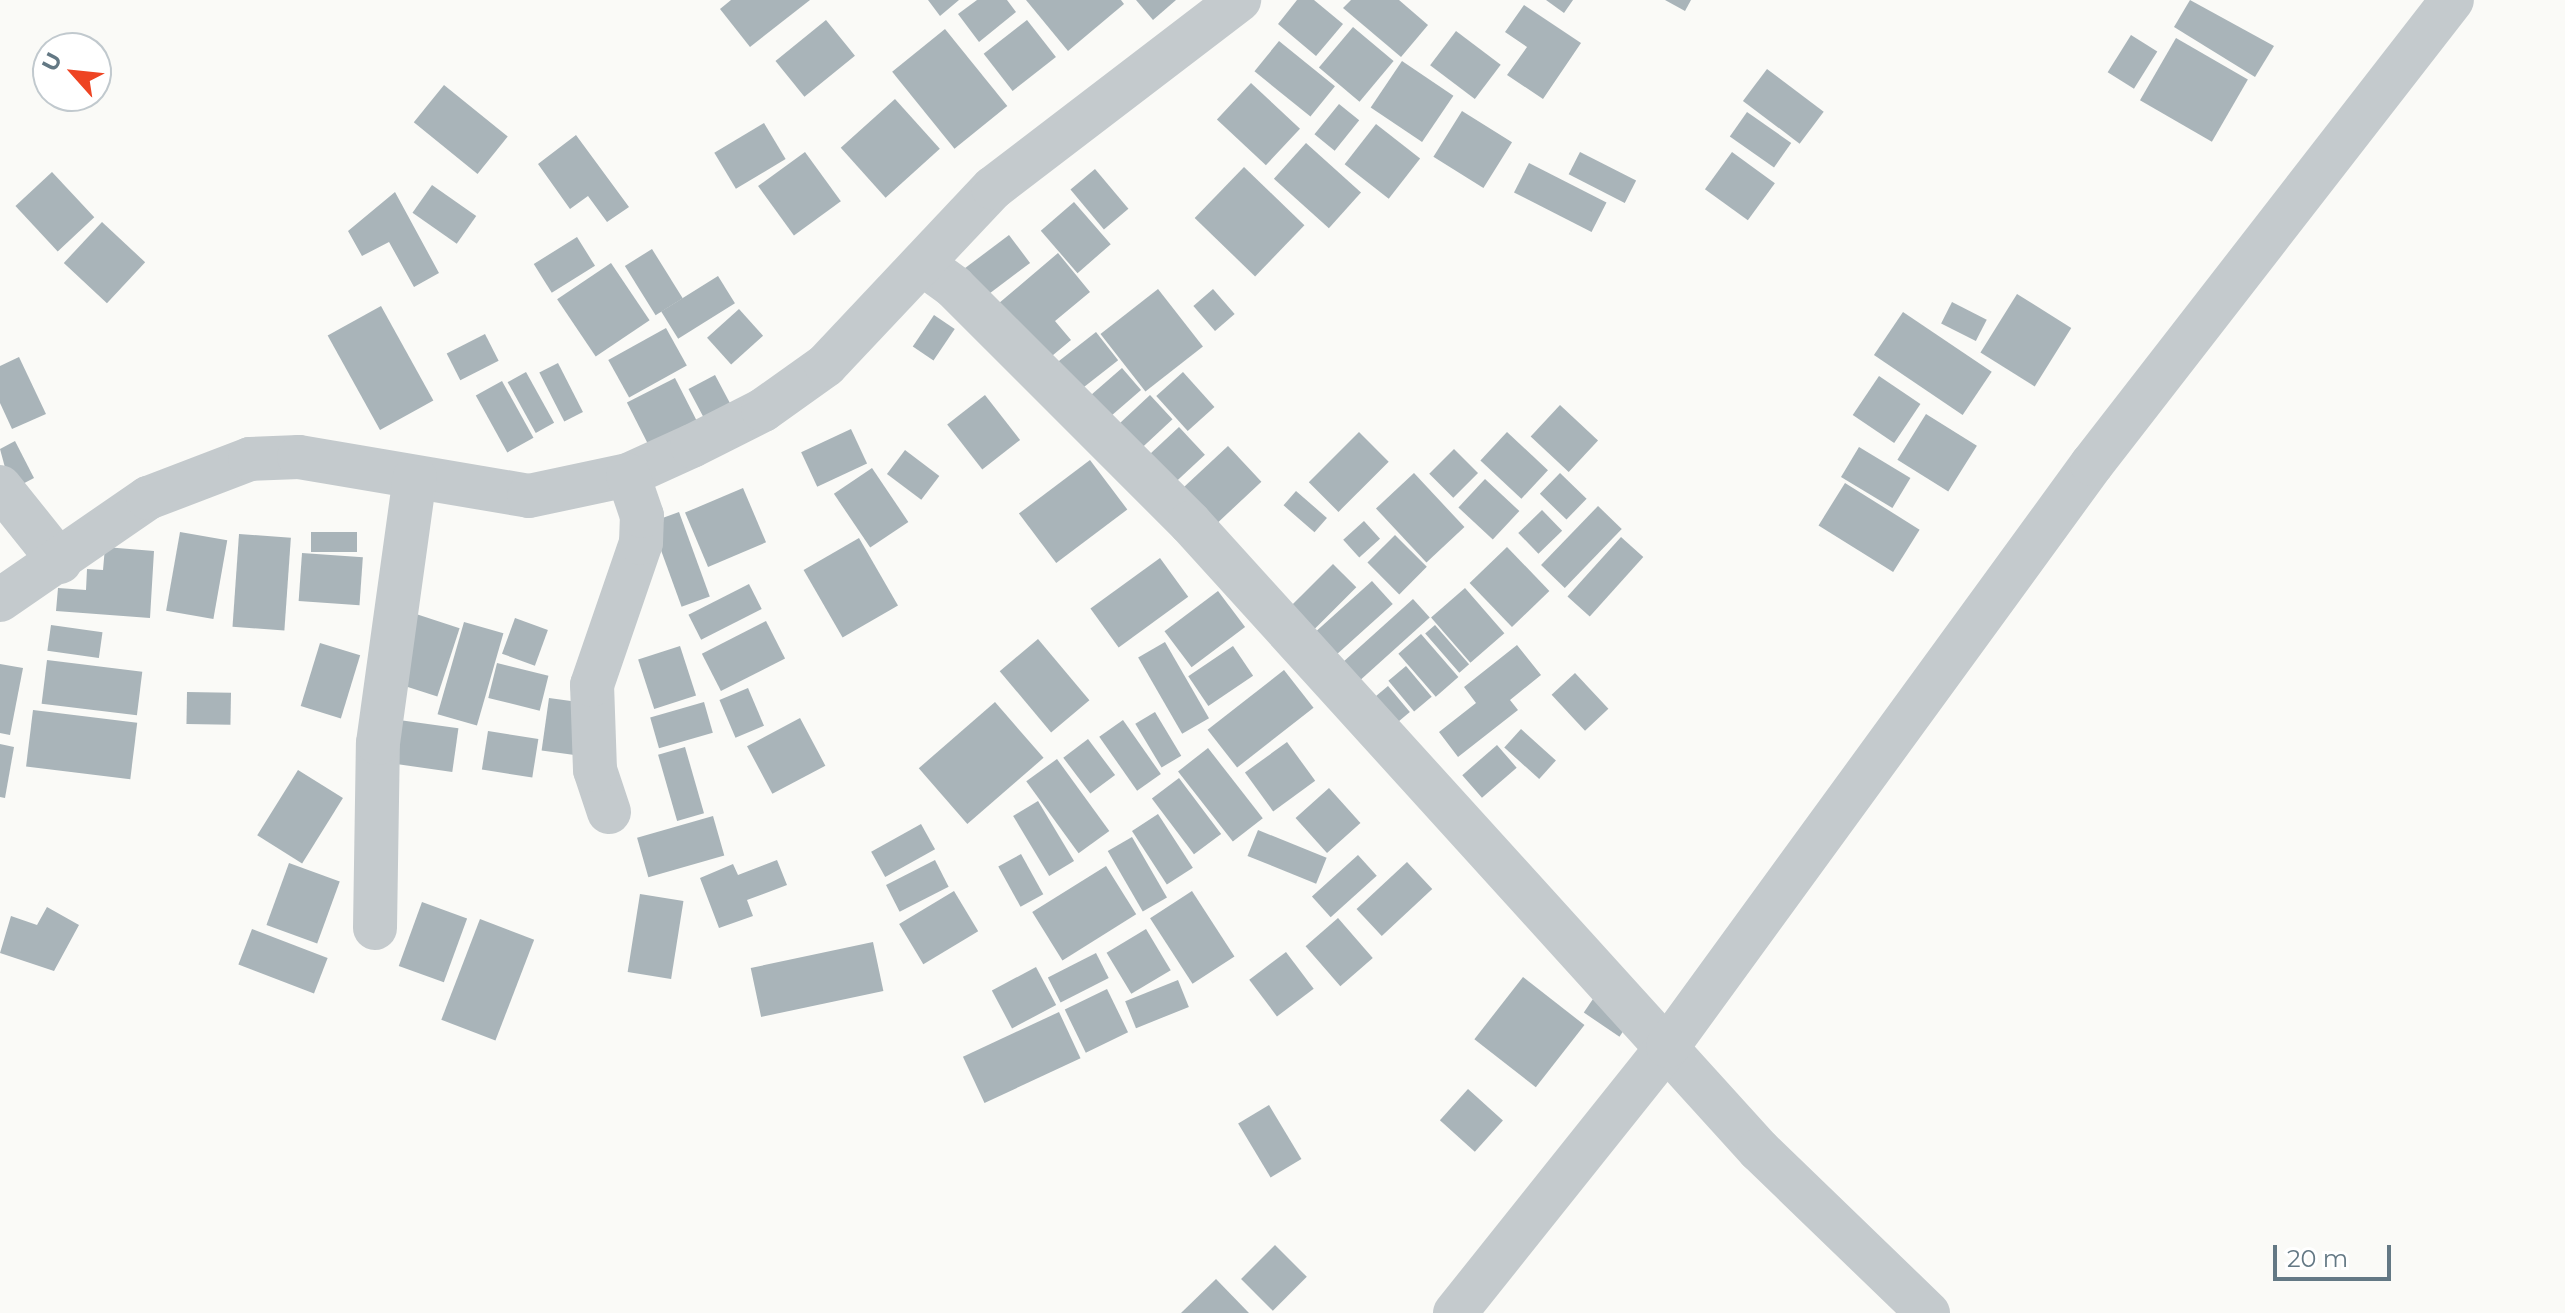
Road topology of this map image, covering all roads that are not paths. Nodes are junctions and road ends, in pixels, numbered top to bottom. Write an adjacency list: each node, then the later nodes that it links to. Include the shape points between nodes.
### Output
1 (1239, 0): 3 (street, via 993,188)
2 (2452, 0): 11 (street, via 2092,464)
3 (924, 265): 4 (street, via 826,365 763,410); 11 (street, via 974,306 1190,523)
4 (628, 475): 5 (street, via 529,496); 9 (street, via 642,516 641,543 592,685 595,770)
5 (415, 478): 7 (street, via 299,457 250,459 148,498); 10 (street, via 380,729)
6 (0, 487): 7 (street)
7 (60, 562): 8 (street)
8 (0, 600)
9 (609, 812)
10 (375, 928)
11 (1668, 1046): 12 (street); 13 (street, via 1759,1150)
12 (1455, 1313)
13 (1928, 1313)

